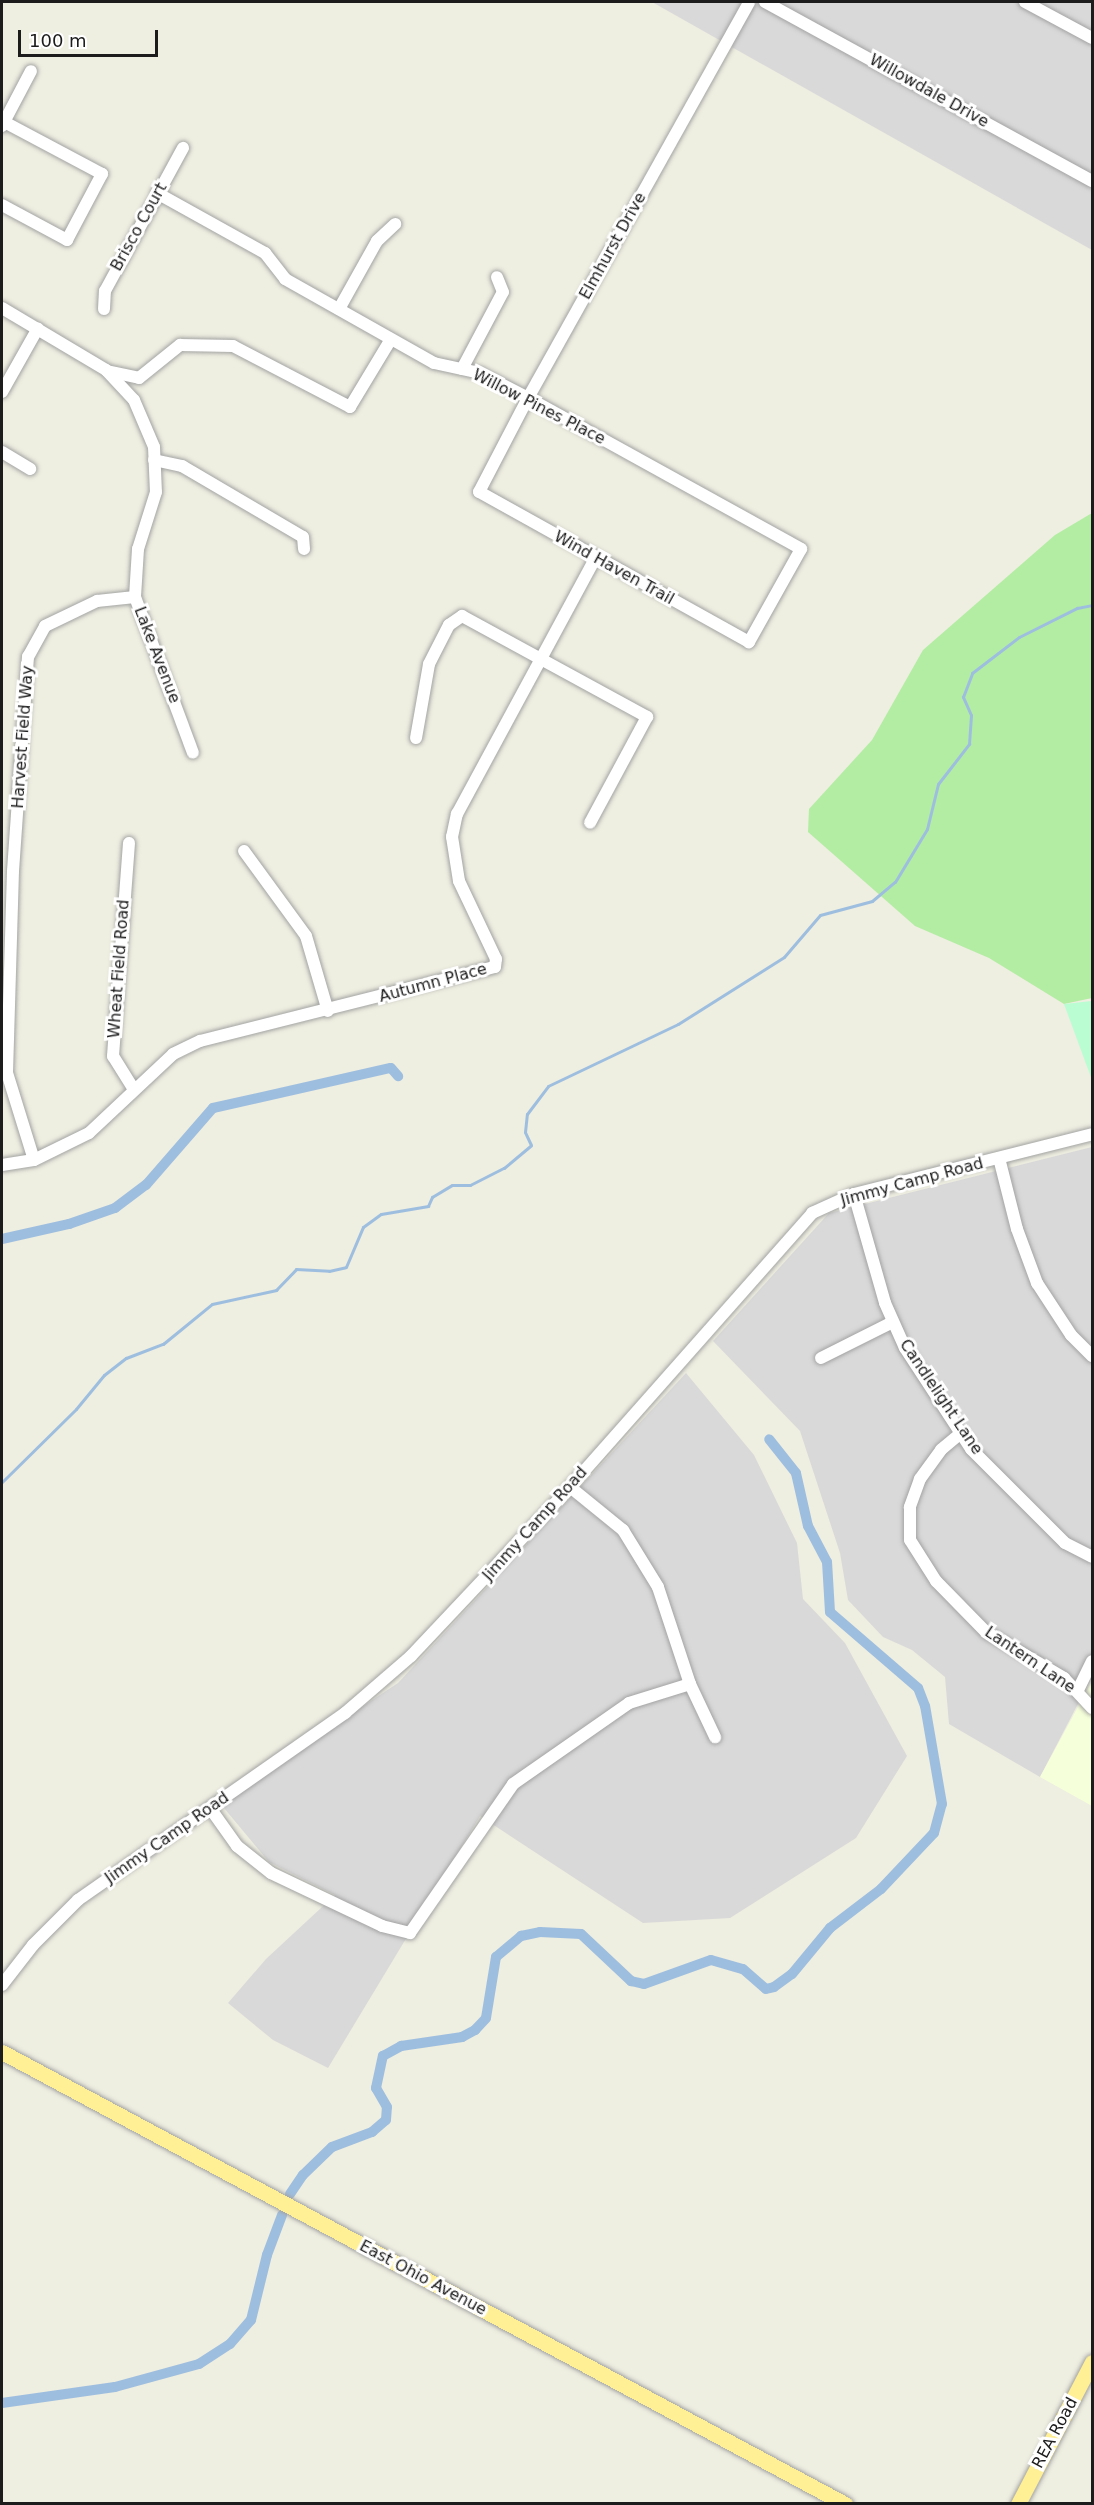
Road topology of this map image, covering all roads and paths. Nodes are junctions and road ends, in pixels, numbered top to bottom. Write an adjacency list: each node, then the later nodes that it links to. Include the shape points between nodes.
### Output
1 (749, 2): 21 (street, Elmhurst Drive)
2 (765, 2): 8 (street, Willowdale Drive)
3 (1025, 2): 4 (street)
4 (1092, 38)
5 (31, 71): 6 (street)
6 (3, 124): 10 (street, via 102,174 67,240)
7 (183, 148): 9 (street, Brisco Court)
8 (1092, 181)
9 (158, 193): 14 (street, Brisco Court, via 105,291); 15 (street, Willow Pines Place, via 265,253 285,279)
10 (2, 206)
11 (395, 224): 15 (street, via 377,241)
12 (496, 277): 18 (street, via 503,292)
13 (2, 308): 16 (street, Lake Avenue)
14 (104, 309)
15 (339, 309): 17 (street, Willow Pines Place)
16 (38, 328): 19 (street, Lake Avenue); 20 (street)
17 (391, 339): 18 (street, Willow Pines Place, via 434,363); 19 (street, via 350,407 233,346 180,345 139,378)
18 (462, 369): 21 (street, Willow Pines Place, via 480,373)
19 (106, 370): 23 (street, Lake Avenue, via 134,400 154,447)
20 (2, 392)
21 (528, 398): 25 (street, Elmhurst Drive); 29 (street, Willow Pines Place, via 801,549)
22 (2, 452): 24 (street)
23 (154, 460): 26 (street, via 182,466 303,537); 28 (street, Lake Avenue, via 156,492 138,549)
24 (30, 470)
25 (479, 492): 27 (street, Wind Haven Trail)
26 (304, 549)
27 (595, 559): 29 (street, Wind Haven Trail); 30 (street, Autumn Place)
28 (135, 597): 32 (street, Lake Avenue); 36 (street, Harvest Field Way, via 97,601 45,626 28,657)
29 (749, 642)
30 (539, 660): 31 (street, via 462,616 450,625 429,664); 33 (street, via 647,717); 37 (street, Autumn Place, via 458,814 452,837 459,881 496,959 495,967)
31 (416, 738)
32 (194, 753)
33 (590, 823)
34 (129, 843): 38 (street, Wheat Field Road, via 113,1056)
35 (244, 850): 37 (street, via 306,936)
36 (7, 870): 41 (street, Harvest Field Way, via 7,1073)
37 (328, 1011): 38 (street, Autumn Place, via 200,1041 173,1054)
38 (134, 1089): 41 (street, Autumn Place, via 89,1133)
39 (1092, 1134): 40 (street, Jimmy Camp Road)
40 (999, 1158): 43 (street, Jimmy Camp Road); 45 (street, via 1037,1283 1071,1335)
41 (34, 1161): 42 (street, Autumn Place)
42 (2, 1165)
43 (854, 1194): 44 (street, Candlelight Lane); 48 (street, Jimmy Camp Road, via 812,1213)
44 (893, 1322): 46 (street); 47 (street, Candlelight Lane)
45 (1092, 1356)
46 (821, 1358)
47 (961, 1433): 49 (street, Candlelight Lane, via 971,1449 1065,1543); 52 (street, Lantern Lane, via 920,1479 910,1507 910,1540 936,1581 986,1632)
48 (570, 1487): 51 (street, via 623,1530 658,1587); 55 (street, Jimmy Camp Road, via 411,1656 345,1713)
49 (1092, 1557)
50 (1092, 1661): 52 (street)
51 (690, 1684): 54 (street); 55 (street, via 629,1703 513,1784 410,1933 382,1926 272,1874 237,1846)
52 (1078, 1690): 53 (street, Lantern Lane)
53 (1092, 1708)
54 (715, 1737)
55 (210, 1808): 56 (street, Jimmy Camp Road, via 78,1900 33,1945)
56 (2, 1984)
57 (2, 2052): 59 (main road, East Ohio Avenue)
58 (1092, 2362): 60 (main road, REA Road)
59 (845, 2504)
60 (1018, 2504)

